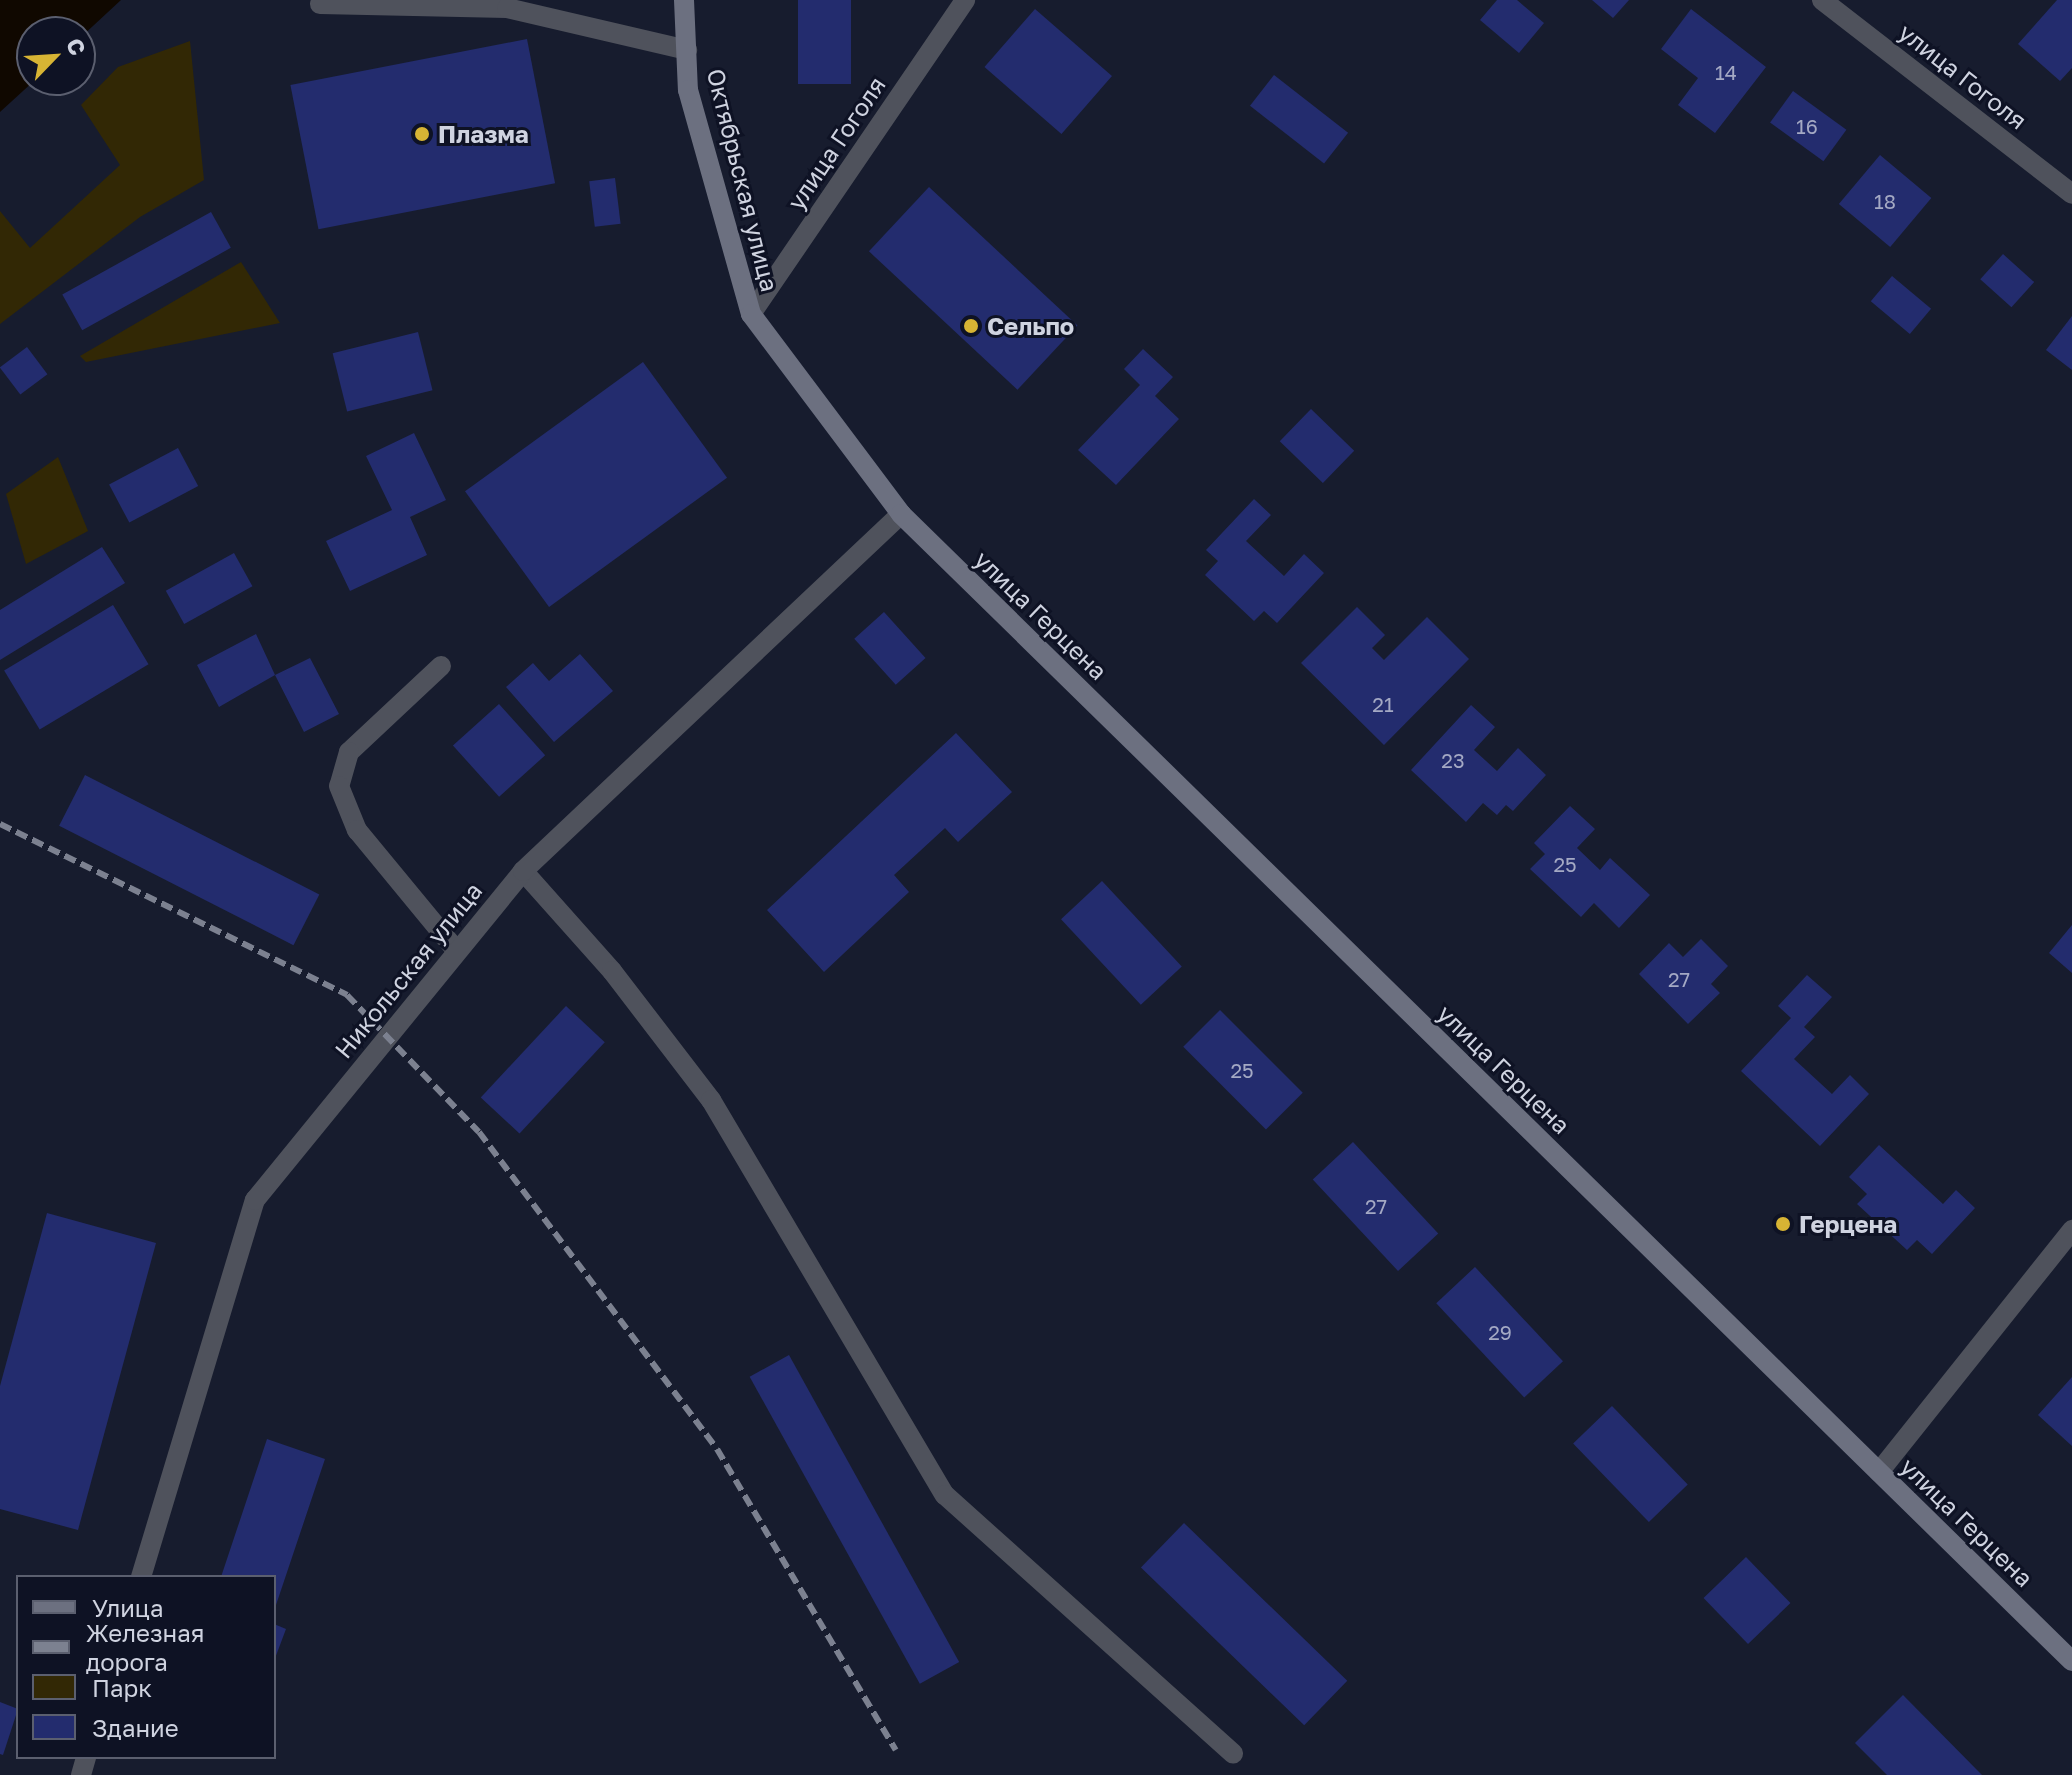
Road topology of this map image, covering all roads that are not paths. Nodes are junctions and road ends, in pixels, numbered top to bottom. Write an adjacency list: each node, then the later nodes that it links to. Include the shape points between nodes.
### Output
1 (684, 0): 5 (main road, Октябрьская улица)
2 (965, 0): 7 (street, улица Гоголя)
3 (1822, 0): 6 (street, улица Гоголя)
4 (320, 4): 5 (street, via 507,8)
5 (687, 50): 7 (main road, Октябрьская улица, via 688,90)
6 (2072, 194)
7 (751, 314): 8 (main road, Октябрьская улица)
8 (901, 514): 10 (street, Никольская улица); 13 (main road, улица Герцена)
9 (441, 666): 11 (street, via 349,752 339,786 357,830)
10 (523, 871): 11 (street, Никольская улица); 16 (street, via 612,971 711,1100 945,1495)
11 (456, 950): 14 (street, Никольская улица, via 255,1200)
12 (2072, 1230): 13 (street)
13 (1879, 1472): 15 (main road, улица Герцена)
14 (142, 1575)
15 (2072, 1661)
16 (1233, 1753)

